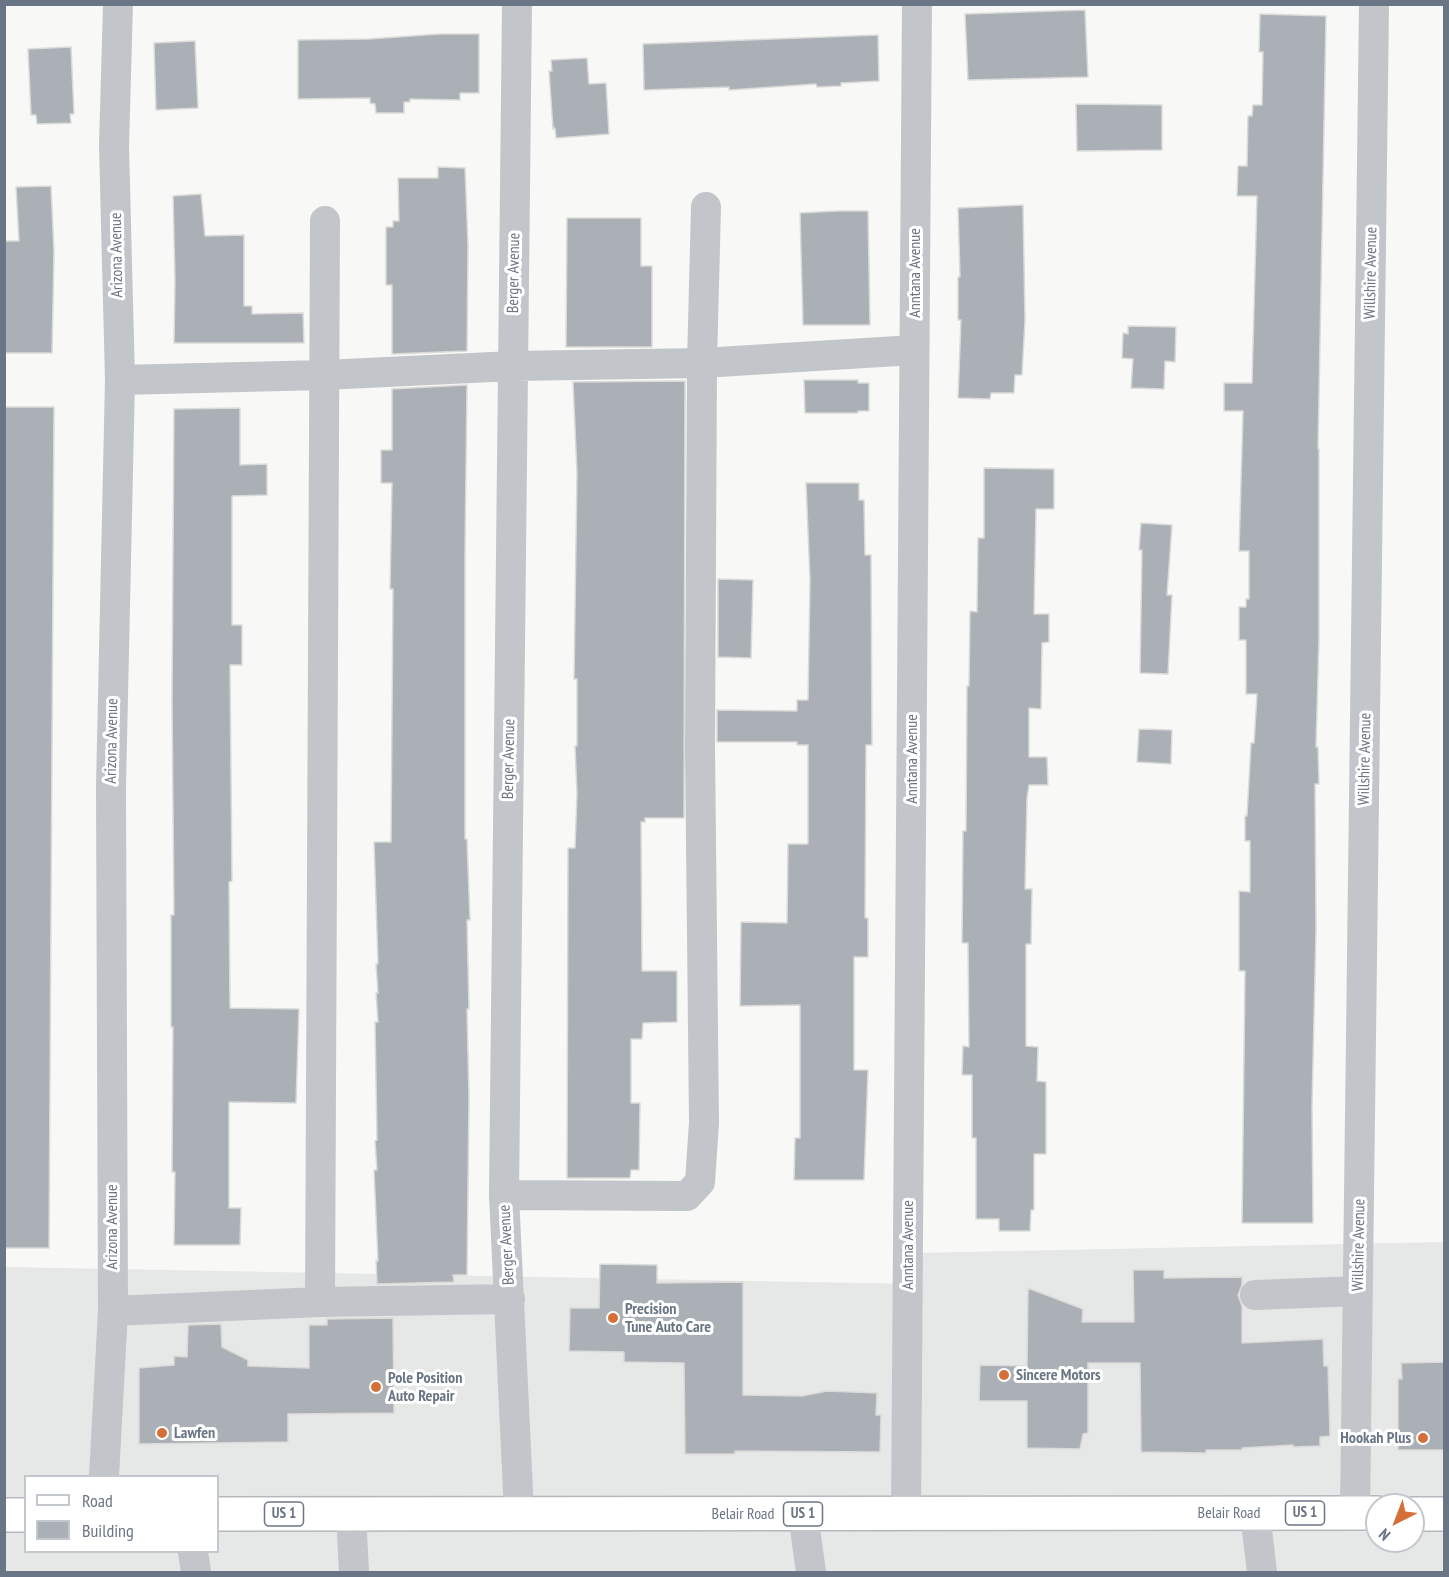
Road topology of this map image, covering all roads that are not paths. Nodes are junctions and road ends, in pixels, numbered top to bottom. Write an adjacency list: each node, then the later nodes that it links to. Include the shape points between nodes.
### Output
1 (118, 4): 11 (street, Arizona Avenue, via 114,146)
2 (517, 4): 9 (street, Berger Avenue)
3 (917, 4): 7 (street, Anntana Avenue)
4 (1374, 4): 13 (street, Willshire Avenue)
5 (706, 207): 8 (street)
6 (325, 221): 10 (street)
7 (914, 350): 8 (street); 20 (street, Anntana Avenue)
8 (702, 363): 9 (street); 12 (street, via 700,759 704,1123 700,1182 687,1196)
9 (513, 366): 10 (street); 12 (street, Berger Avenue)
10 (324, 375): 11 (street); 16 (street)
11 (120, 380): 17 (street, Arizona Avenue, via 111,786)
12 (504, 1195): 15 (street, Berger Avenue)
13 (1358, 1291): 14 (street); 19 (street, Willshire Avenue)
14 (1255, 1295)
15 (510, 1299): 16 (street); 25 (street, Berger Avenue)
16 (320, 1302): 17 (street)
17 (113, 1311): 18 (street, Arizona Avenue)
18 (104, 1475)
19 (1365, 1493)
20 (906, 1513): 21 (main road, Belair Road / US 1); 26 (main road, Belair Road / US 1)
21 (1255, 1513): 22 (main road, Belair Road / US 1); 35 (street)
22 (1365, 1513)
23 (219, 1514): 24 (main road, Belair Road / US 1)
24 (351, 1514): 25 (main road, Belair Road / US 1); 33 (street)
25 (519, 1514): 26 (main road, Belair Road / US 1)
26 (803, 1514): 34 (street)
27 (1425, 1514): 28 (main road)
28 (1444, 1514)
29 (4, 1515): 30 (main road)
30 (24, 1515)
31 (193, 1553): 32 (street)
32 (196, 1572)
33 (354, 1572)
34 (811, 1572)
35 (1262, 1572)

